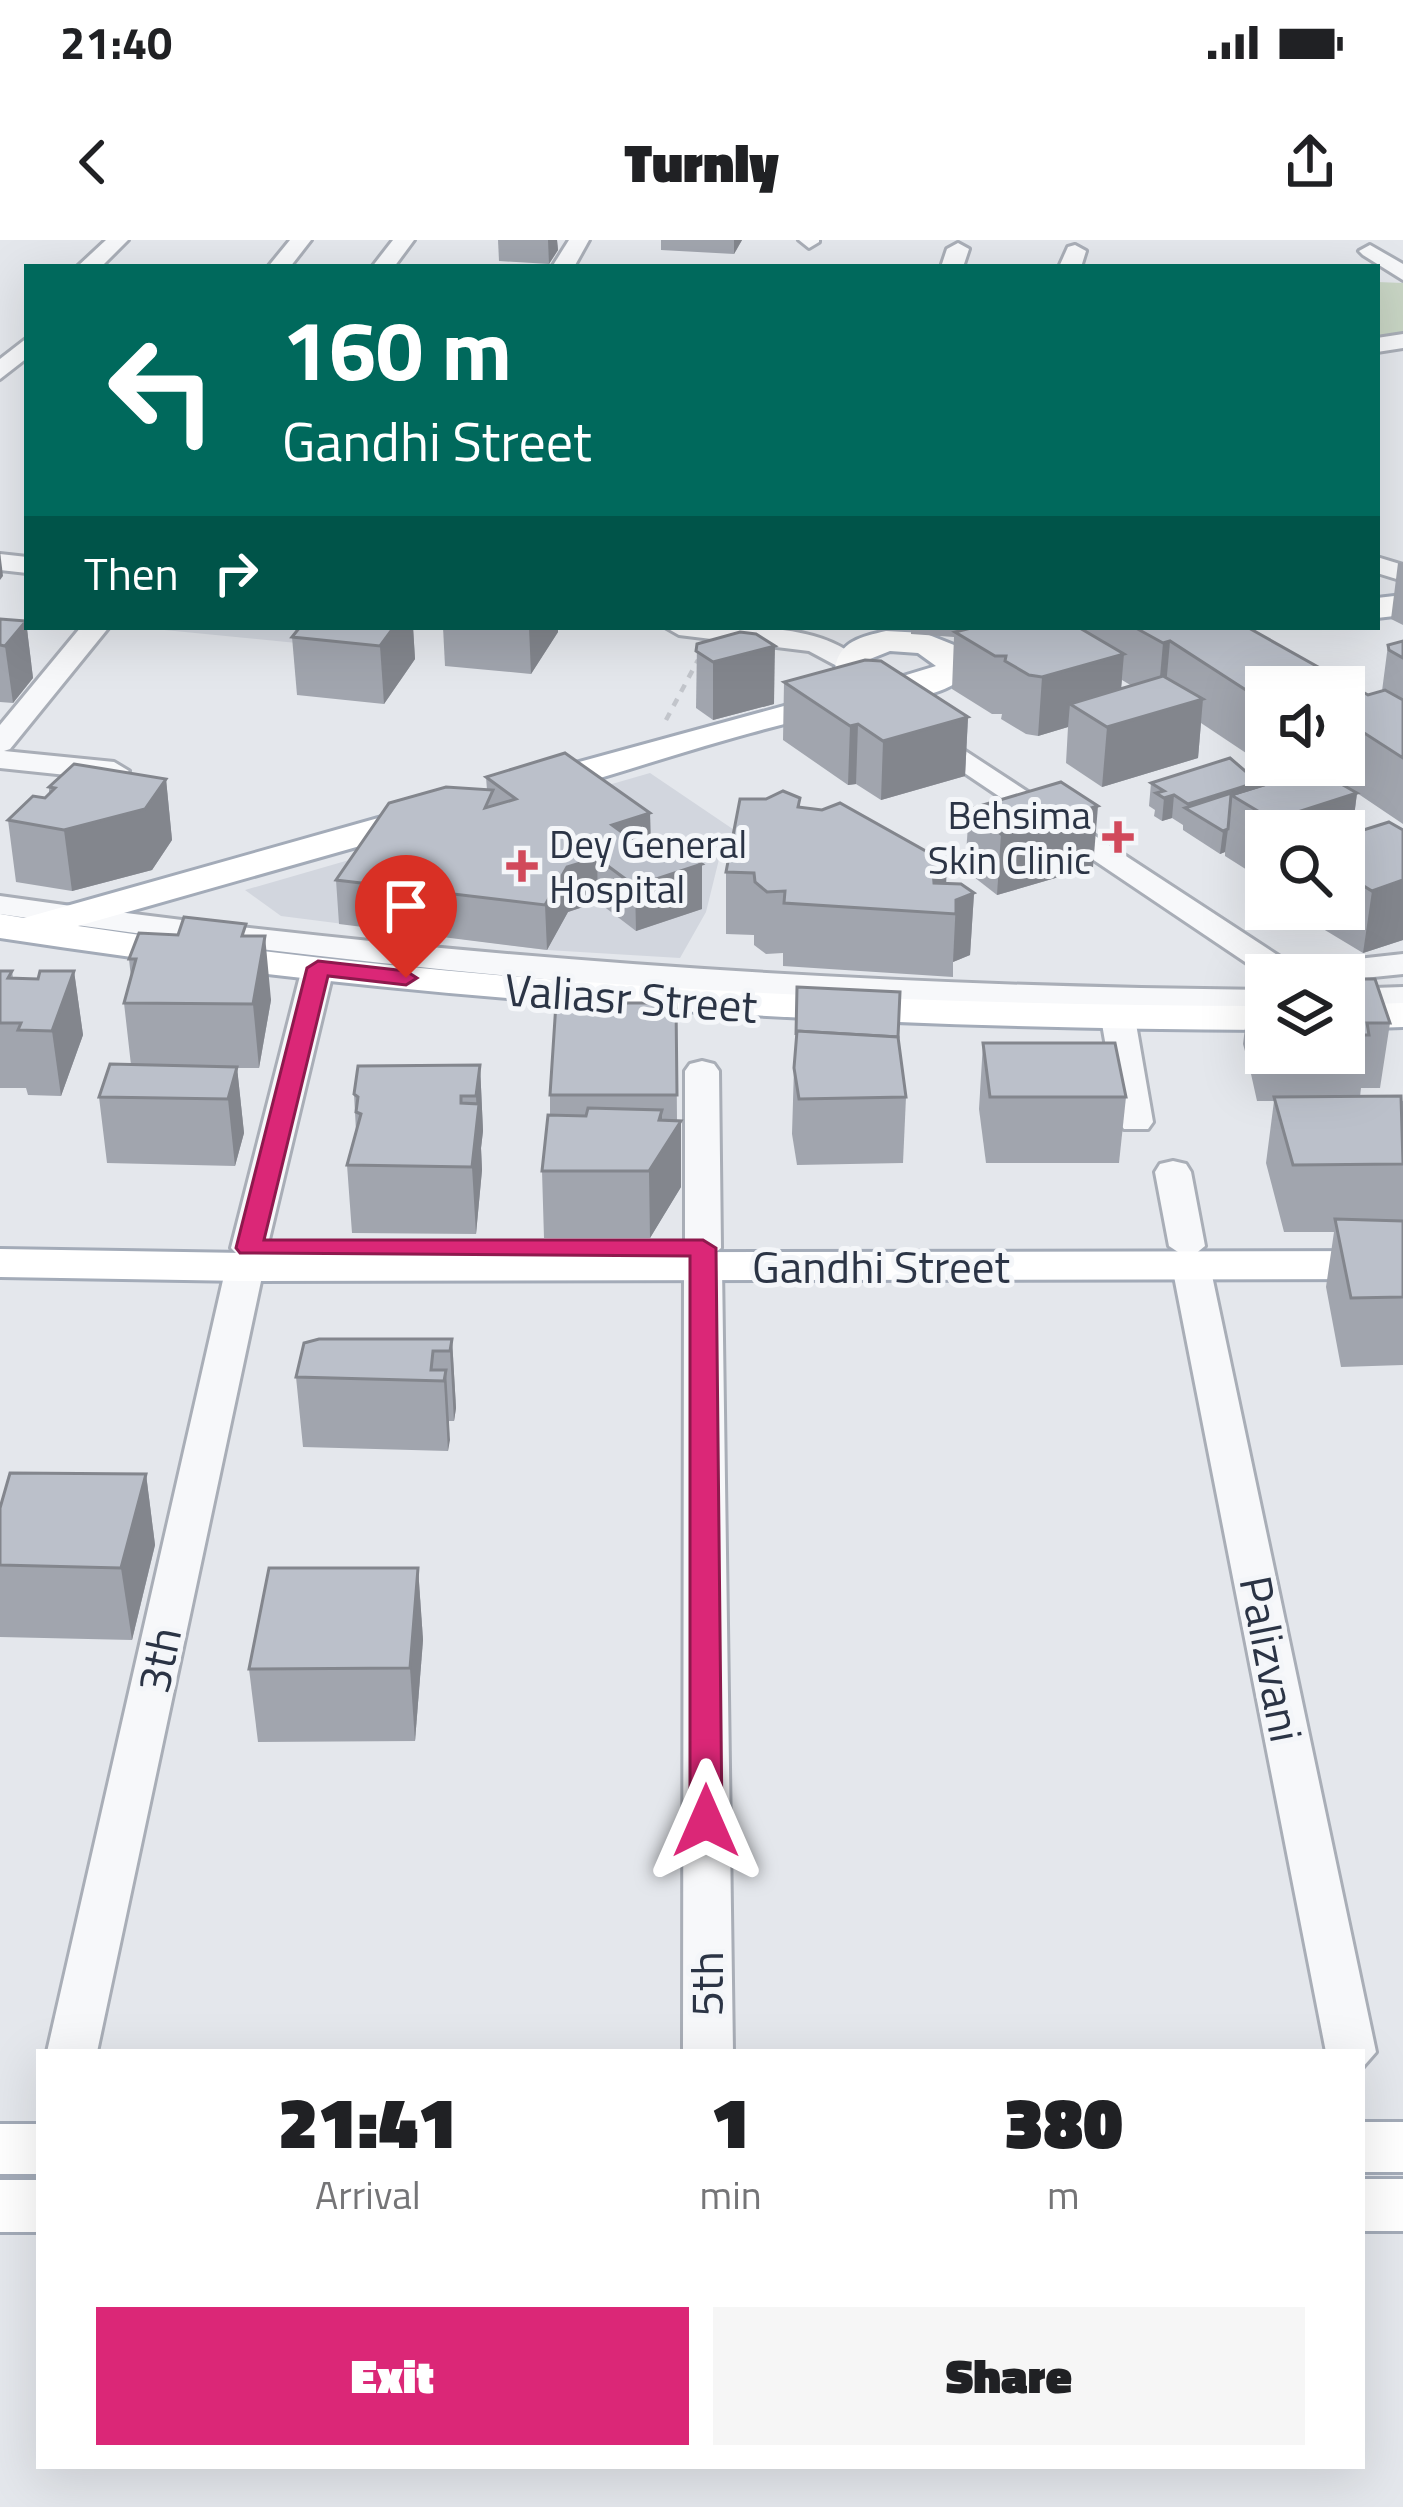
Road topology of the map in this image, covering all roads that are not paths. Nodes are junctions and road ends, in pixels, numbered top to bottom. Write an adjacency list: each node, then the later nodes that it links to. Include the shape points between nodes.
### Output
1 (118, 240): 5 (street)
2 (302, 240): 6 (street)
3 (404, 240): 7 (street)
4 (1370, 251): 8 (street)
5 (91, 264)
6 (282, 264)
7 (385, 264)
8 (1403, 274)
9 (24, 348): 10 (street)
10 (1, 370)
11 (93, 630): 18 (street)
12 (711, 630): 15 (street); 16 (street, via 800,641)
13 (791, 630): 16 (street)
14 (912, 641): 16 (main road, via 862,647); 17 (main road, via 952,656 954,669); 17 (main road, via 983,657)
15 (698, 660)
16 (845, 663): 17 (main road); 21 (main road, via 646,754); 23 (street)
17 (936, 679)
18 (0, 742)
19 (0, 759): 20 (street, via 120,762)
20 (92, 797)
21 (68, 915): 22 (main road); 29 (street, via 369,956 651,982)
22 (8, 920): 25 (main road, Valiasr Street)
23 (1256, 954)
24 (1403, 964): 26 (street)
25 (318, 968): 32 (main road, Valiasr Street, via 709,1005); 40 (street, 3th)
26 (1365, 968)
27 (1403, 997): 28 (street)
28 (1365, 998)
29 (1245, 1000)
30 (1403, 1016): 31 (main road)
31 (1365, 1017)
32 (1118, 1018): 33 (main road, Valiasr Street); 35 (street)
33 (1245, 1018)
34 (702, 1071): 41 (street, 5th)
35 (1136, 1122)
36 (1173, 1172): 39 (street, Palizvani)
37 (1403, 1244): 39 (main road, Gandhi Street)
38 (0, 1246): 40 (main road, Gandhi Street)
39 (1189, 1256): 41 (main road, Gandhi Street); 43 (main road, Gandhi Street); 46 (street, Palizvani)
40 (247, 1258): 41 (main road, Gandhi Street); 42 (main road, Gandhi Street); 44 (street, 3th)
41 (703, 1258): 45 (street, 5th)
42 (0, 1263)
43 (1403, 1265)
44 (73, 2049)
45 (708, 2049)
46 (1350, 2049)
47 (1365, 2147): 48 (main road)
48 (1403, 2147)
49 (0, 2149): 50 (main road)
50 (36, 2149)
51 (1365, 2205): 52 (main road)
52 (1403, 2205)
53 (0, 2206): 54 (main road)
54 (36, 2206)

